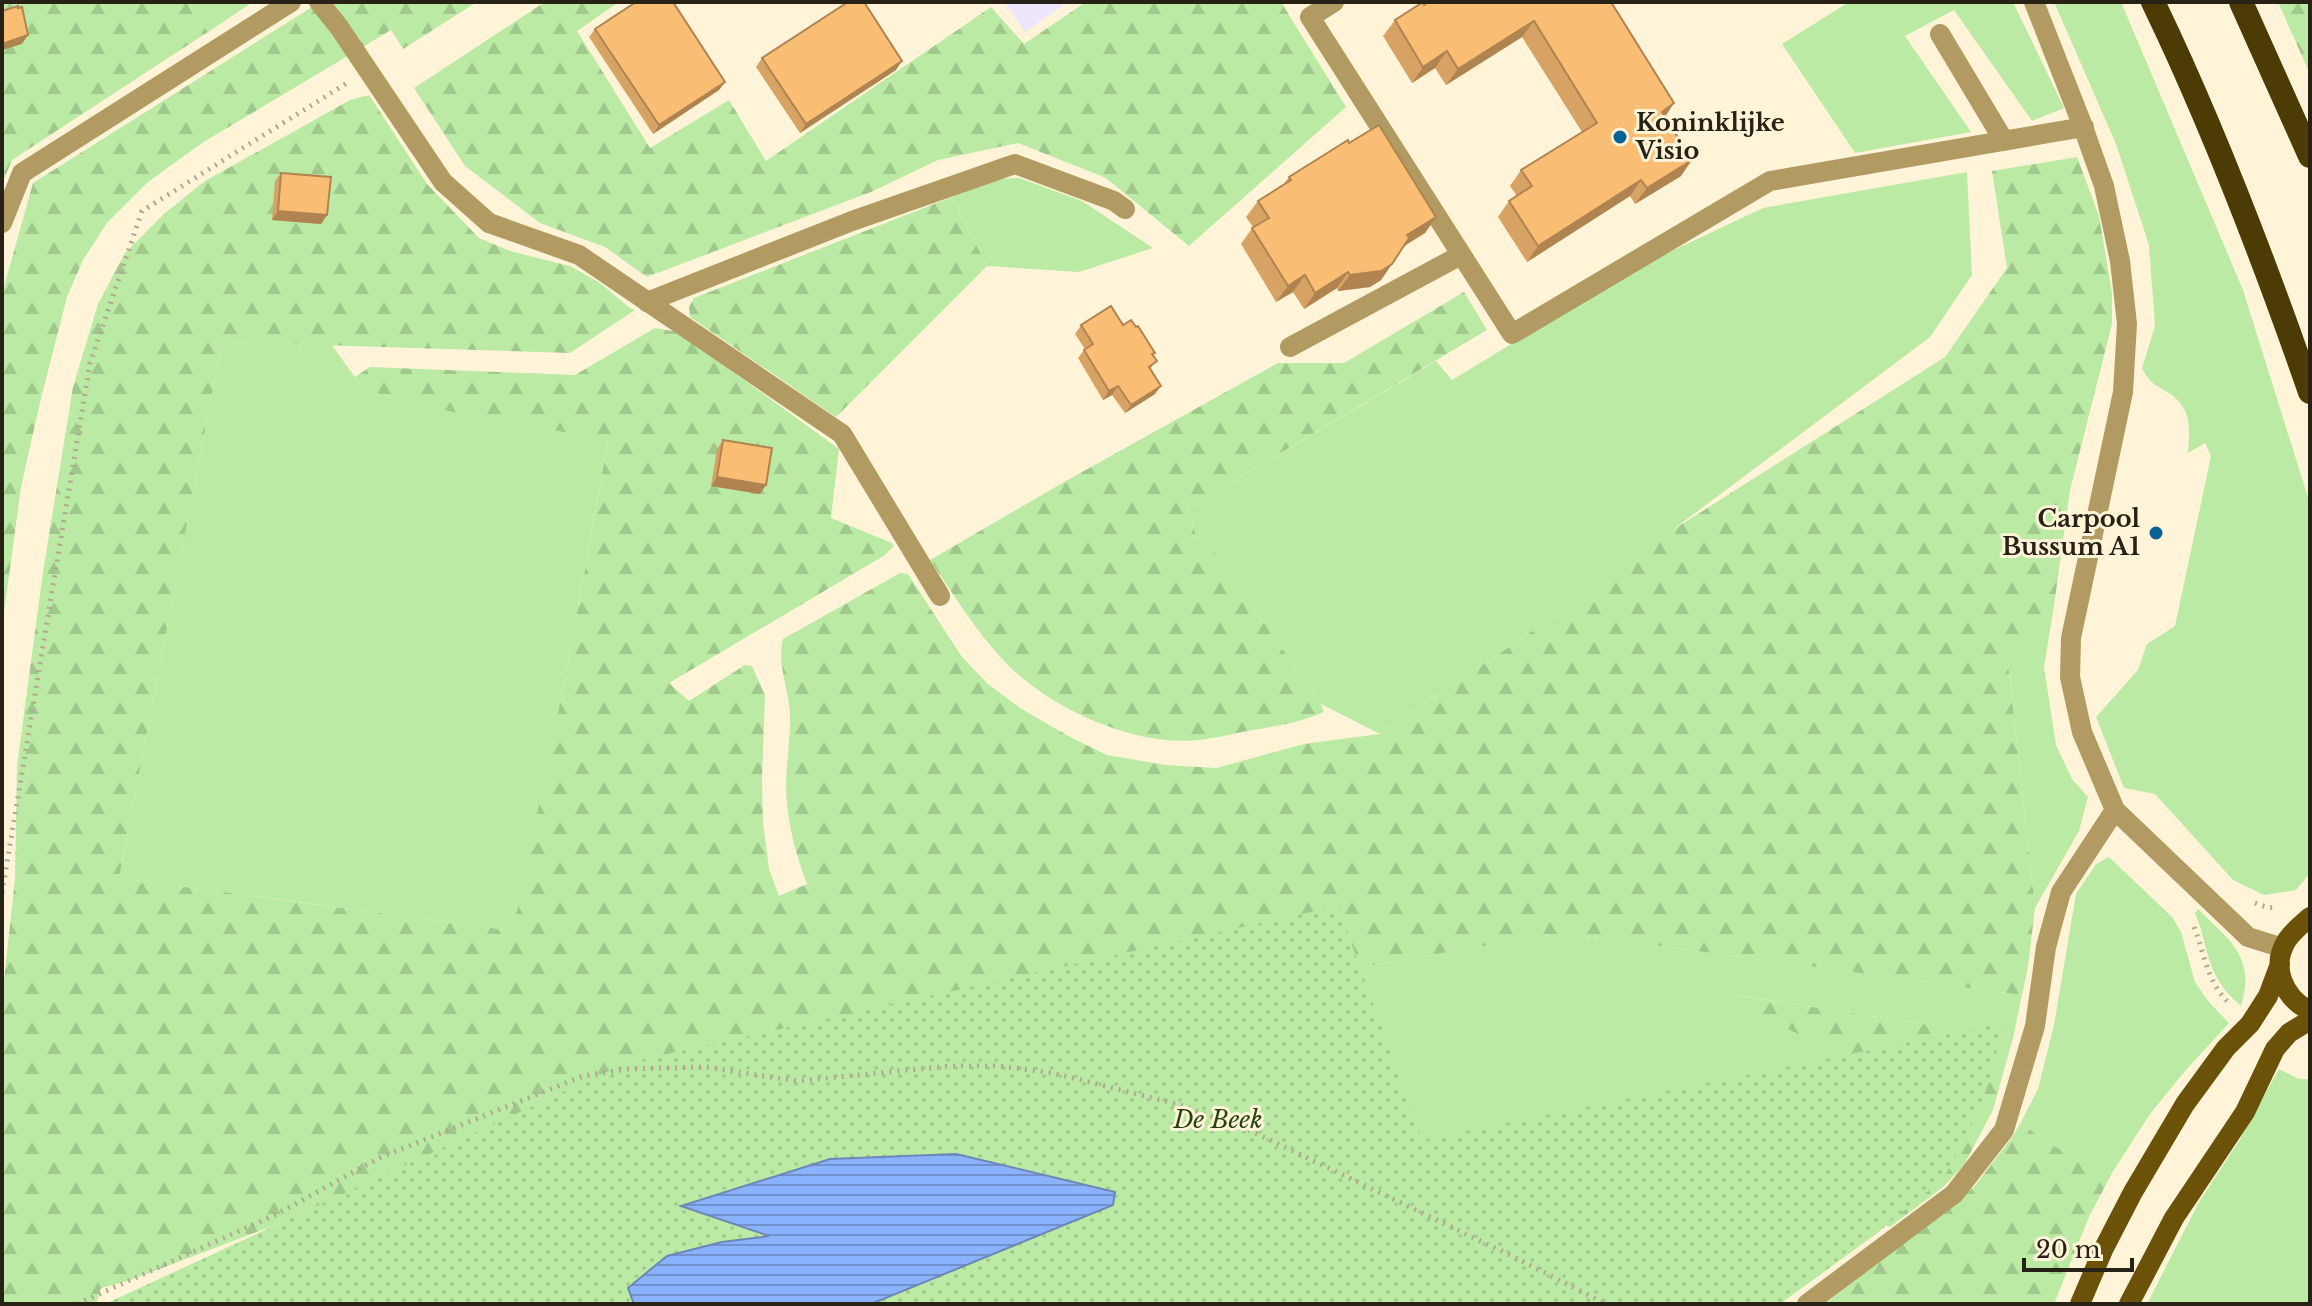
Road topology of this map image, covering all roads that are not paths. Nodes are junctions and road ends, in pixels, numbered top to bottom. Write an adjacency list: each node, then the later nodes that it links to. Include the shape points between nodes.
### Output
1 (291, 2): 12 (street, via 22,173)
2 (319, 2): 14 (street, via 443,182 489,223 579,255)
3 (1334, 2): 13 (street, via 1310,17)
4 (2034, 2): 8 (street)
5 (2153, 2): 16 (highway, via 2224,163)
6 (2241, 2): 10 (highway)
7 (1940, 34): 9 (street)
8 (2084, 127): 9 (street); 18 (street, via 2104,186 2127,324 2123,392 2071,638 2070,677 2082,732)
9 (2004, 141): 13 (street, via 1770,181 1512,334)
10 (2310, 156)
11 (1125, 209): 14 (street, via 1015,164)
12 (2, 223)
13 (1461, 255): 15 (street)
14 (647, 302): 17 (street, via 842,434)
15 (1290, 347)
16 (2310, 392)
17 (940, 596)
18 (2115, 810): 20 (street, via 2248,937); 23 (street, via 2061,892 2046,947 2035,1026 2004,1130 1954,1194)
19 (2310, 917): 20 (main road, via 2289,937)
20 (2281, 956): 21 (main road, via 2284,987); 24 (main road, via 2268,996 2185,1104 2133,1192)
21 (2310, 1011)
22 (2310, 1020): 25 (main road, via 2275,1049 2245,1112 2174,1218)
23 (1807, 1304)
24 (2080, 1304)
25 (2129, 1304)

